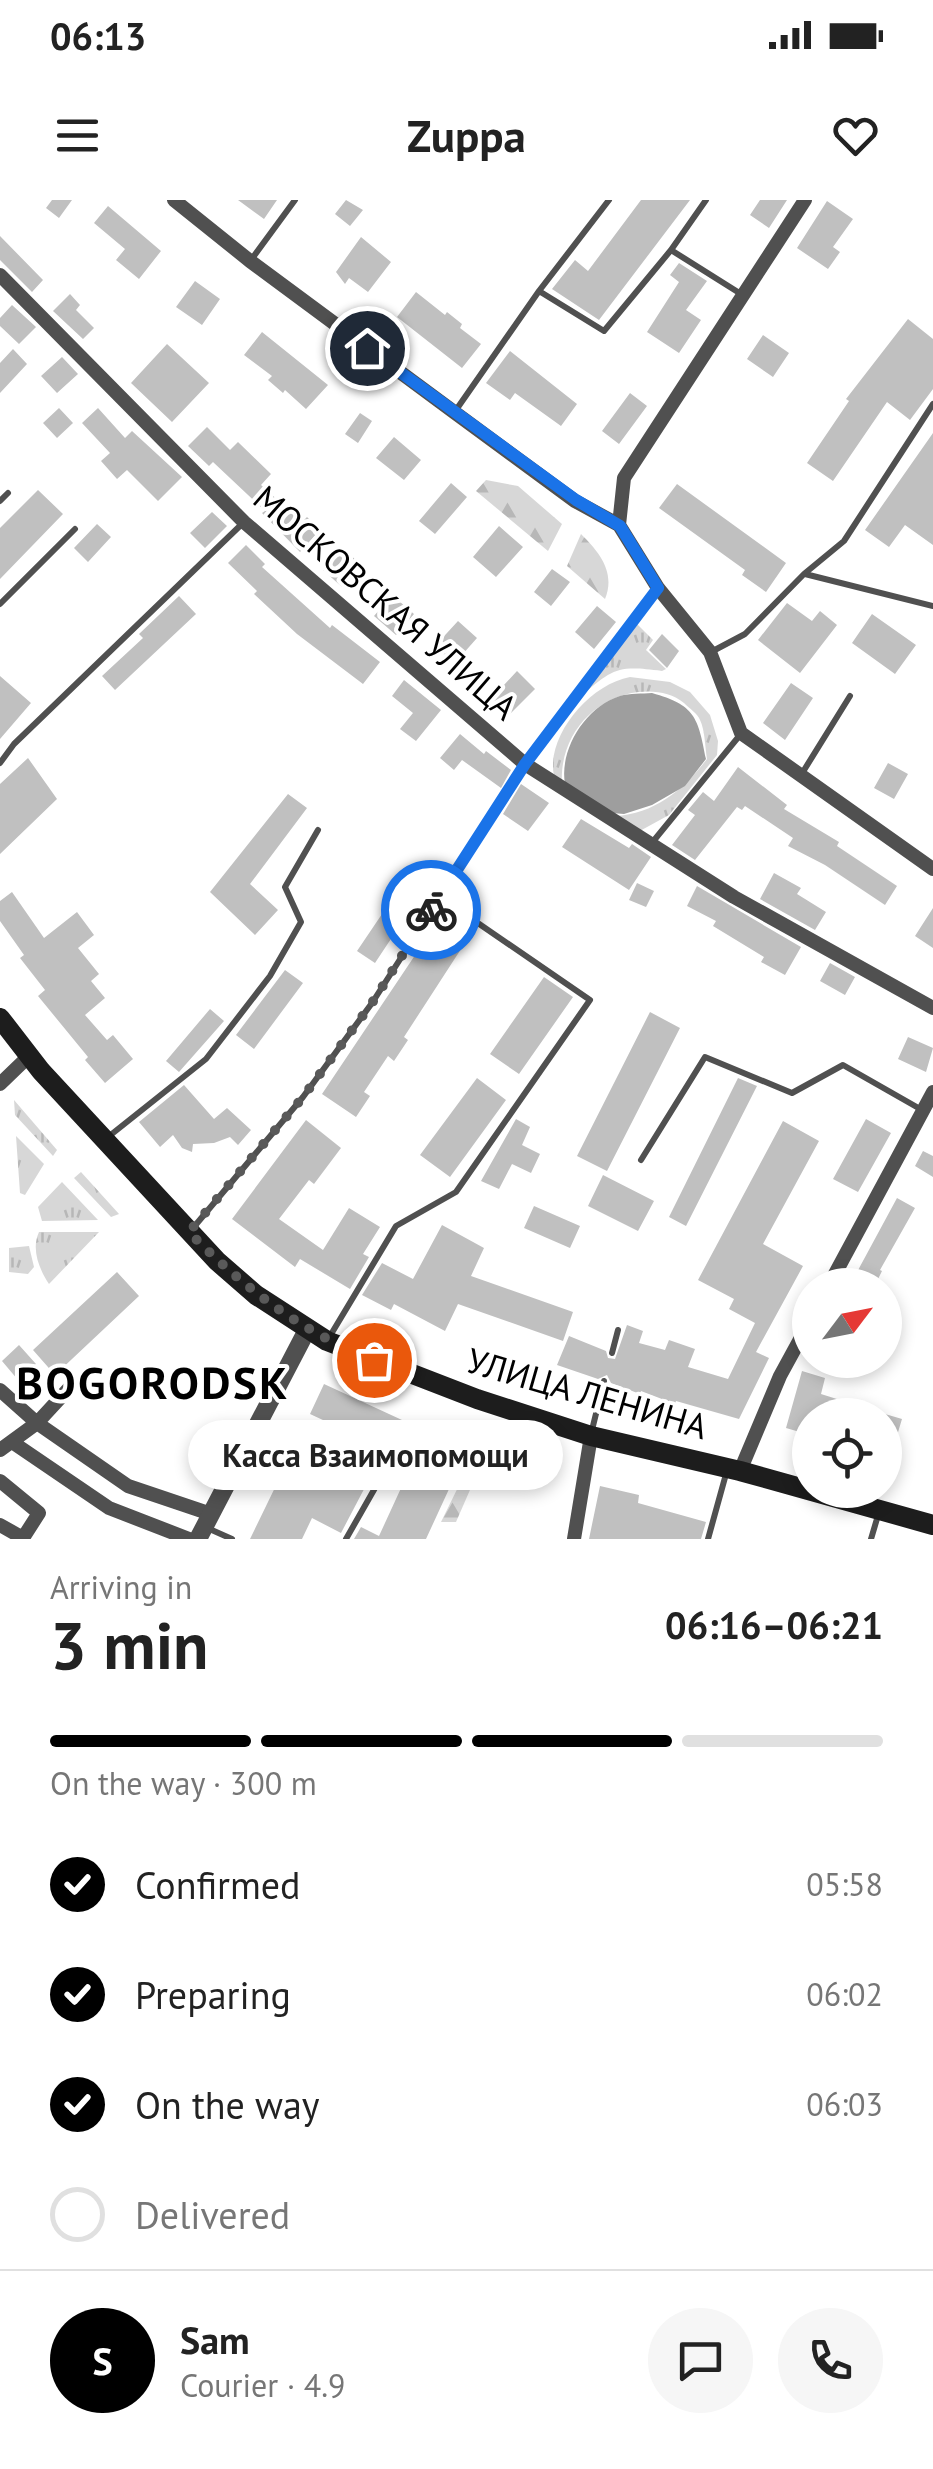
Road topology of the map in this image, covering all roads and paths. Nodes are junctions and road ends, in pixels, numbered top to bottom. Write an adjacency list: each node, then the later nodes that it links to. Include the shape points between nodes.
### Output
1 (174, 200): 7 (street)
2 (295, 200): 7 (lane)
3 (609, 200): 9 (lane)
4 (706, 200): 6 (lane)
5 (805, 200): 10 (street)
6 (671, 250): 9 (lane, via 604,332); 10 (lane)
7 (250, 262): 12 (street)
8 (0, 275): 15 (street, МОСКОВСКАЯ УЛИЦА)
9 (540, 292): 12 (lane)
10 (741, 294): 16 (street, via 624,478)
11 (933, 404): 18 (lane, via 844,540)
12 (454, 412): 16 (street)
13 (8, 492): 14 (lane)
14 (0, 501)
15 (244, 522): 25 (lane); 26 (street, МОСКОВСКАЯ УЛИЦА)
16 (620, 526): 19 (street)
17 (75, 529): 20 (lane)
18 (804, 574): 21 (lane); 22 (lane, via 745,634)
19 (658, 588): 22 (street); 26 (lane)
20 (0, 604)
21 (933, 606)
22 (710, 652): 24 (street)
23 (850, 696): 27 (lane)
24 (741, 733): 27 (street); 29 (lane)
25 (0, 763)
26 (525, 764): 29 (street, МОСКОВСКАЯ УЛИЦА); 31 (lane)
27 (800, 776): 30 (street)
28 (318, 830): 38 (lane, via 285,887 301,922 270,976 206,1058)
29 (649, 843): 32 (street, МОСКОВСКАЯ УЛИЦА)
30 (933, 868)
31 (440, 897): 40 (lane, via 303,1097); 44 (lane, via 590,1000 456,1192 396,1226)
32 (933, 1008)
33 (0, 1018): 34 (main road, УЛИЦА ЛЕНИНА)
34 (29, 1056): 35 (street); 38 (main road, УЛИЦА ЛЕНИНА)
35 (0, 1084)
36 (933, 1092): 37 (street)
37 (923, 1110): 39 (lane, via 843,1065 792,1093 705,1058); 41 (street)
38 (103, 1141): 40 (main road, УЛИЦА ЛЕНИНА)
39 (641, 1160)
40 (189, 1232): 42 (main road, УЛИЦА ЛЕНИНА, via 256,1295)
41 (838, 1268)
42 (307, 1330): 44 (main road, УЛИЦА ЛЕНИНА); 59 (street)
43 (618, 1330): 45 (lane)
44 (327, 1341): 51 (main road, УЛИЦА ЛЕНИНА)
45 (612, 1353)
46 (792, 1354): 53 (street)
47 (604, 1381): 51 (lane)
48 (73, 1384): 50 (street)
49 (0, 1390): 50 (street)
50 (37, 1422): 52 (street); 59 (street, via 128,1486)
51 (590, 1436): 53 (main road, УЛИЦА ЛЕНИНА); 63 (street)
52 (6, 1446): 60 (street, via 109,1508)
53 (734, 1470): 56 (main road, УЛИЦА ЛЕНИНА); 64 (lane)
54 (0, 1481): 57 (street, via 39,1513 23,1538)
55 (379, 1481): 62 (lane)
56 (880, 1510): 58 (main road, УЛИЦА ЛЕНИНА); 65 (lane)
57 (0, 1525)
58 (933, 1525)
59 (204, 1526): 61 (lane)
60 (189, 1539)
61 (232, 1539)
62 (346, 1539)
63 (574, 1539)
64 (708, 1539)
65 (871, 1539)

